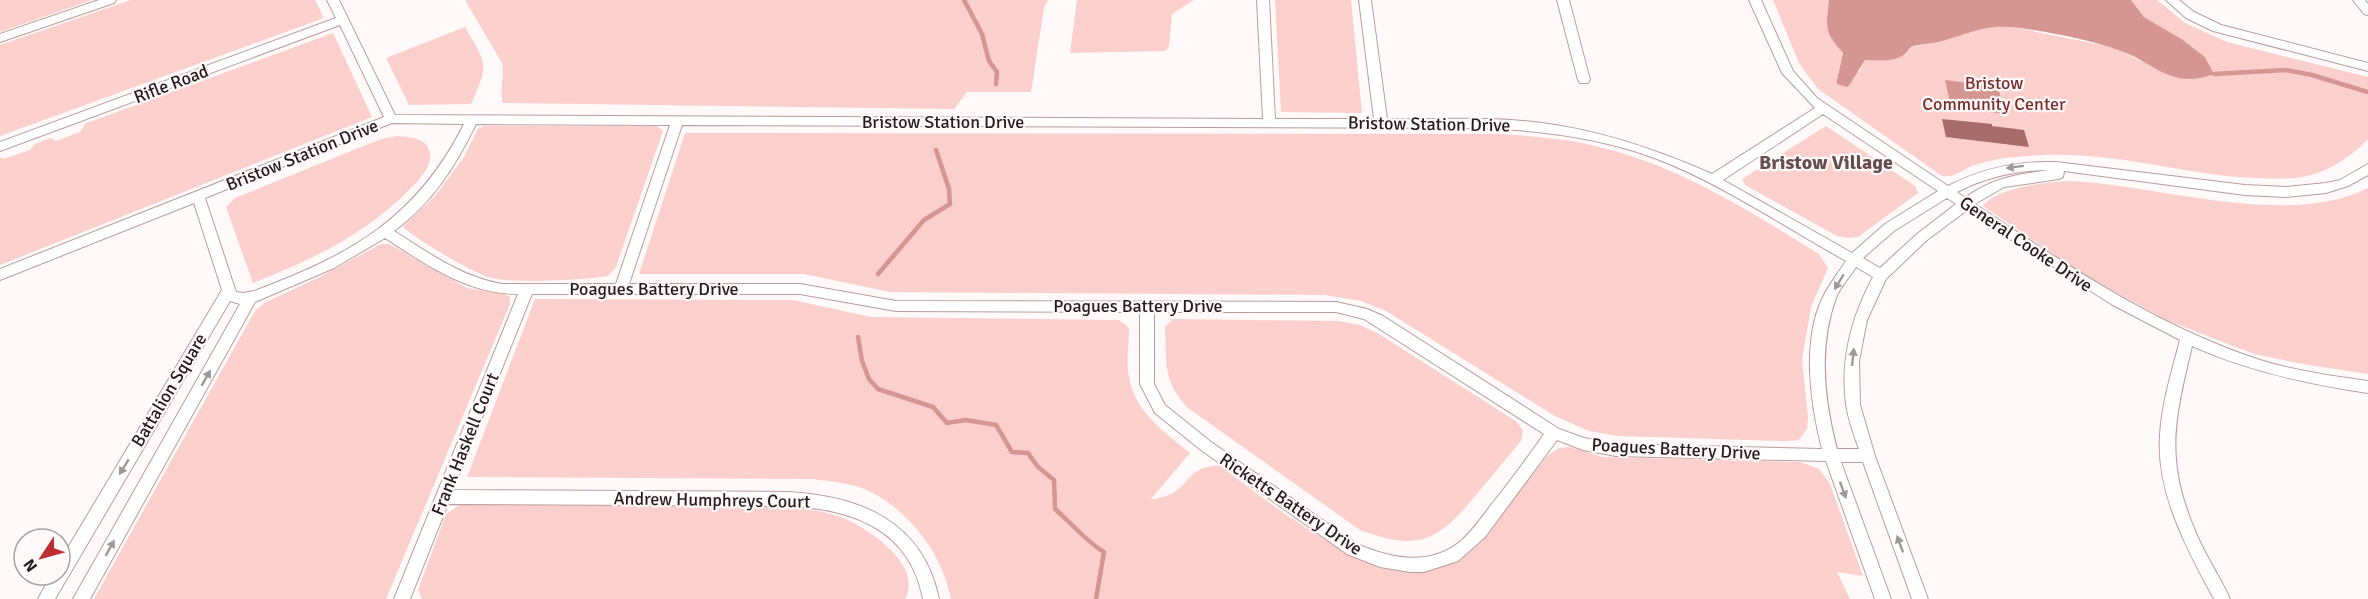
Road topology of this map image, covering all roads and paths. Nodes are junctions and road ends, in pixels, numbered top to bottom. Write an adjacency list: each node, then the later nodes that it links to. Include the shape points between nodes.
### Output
1 (110, 0): 11 (street)
2 (333, 0): 10 (street)
3 (1263, 0): 18 (street)
4 (1365, 0): 19 (street)
5 (1563, 0): 13 (street)
6 (1755, 0): 14 (street, General Cooke Drive, via 1788,73)
7 (2172, 0): 12 (street, via 2190,15 2217,28)
8 (2359, 0): 9 (street)
9 (2368, 11)
10 (342, 20): 15 (street); 20 (street, Rifle Road)
11 (0, 38)
12 (2368, 66)
13 (1584, 80)
14 (1824, 108): 23 (street); 24 (street, General Cooke Drive)
15 (392, 119): 16 (street, Bristow Station Drive); 25 (street, Bristow Station Drive)
16 (472, 120): 17 (street, Bristow Station Drive); 27 (street, via 434,184)
17 (677, 121): 18 (street, Bristow Station Drive); 31 (street)
18 (1269, 123): 19 (street, Bristow Station Drive)
19 (1381, 123): 23 (street, Bristow Station Drive, via 1486,124 1565,131 1661,156)
20 (0, 147)
21 (2368, 169): 22 (street, via 2326,189 2286,192)
22 (2094, 170): 24 (street, one-way to 24, via 2035,165 2004,168); 26 (street, via 2015,179 1988,189)
23 (1713, 180): 28 (street, Bristow Station Drive)
24 (1946, 191): 26 (street, General Cooke Drive); 28 (street, via 1898,222)
25 (198, 197): 29 (street, Bristow Station Drive); 32 (street)
26 (1966, 204): 30 (street); 36 (street, General Cooke Drive, via 2101,294)
27 (386, 232): 33 (street, Poagues Battery Drive, via 464,279 502,289); 34 (street, via 319,270)
28 (1854, 259): 30 (street, Bristow Station Drive); 39 (street, one-way to 39, via 1832,294 1820,324 1816,355 1817,392)
29 (0, 275)
30 (1881, 275): 40 (street, one-way to 30, via 1853,405 1852,361 1860,320)
31 (621, 289): 33 (street, Poagues Battery Drive); 35 (street, Poagues Battery Drive, via 800,289 896,306)
32 (228, 290): 34 (street, via 235,298); 42 (street, Battalion Square, one-way to 42)
33 (527, 290): 41 (street, Frank Haskell Court)
34 (251, 297): 43 (street, Battalion Square, one-way to 34)
35 (1147, 306): 38 (street, Poagues Battery Drive, via 1328,306 1367,314); 38 (street, Ricketts Battery Drive, via 1147,384 1160,409 1216,453 1372,559 1416,566 1440,561 1459,551 1478,534)
36 (2187, 339): 37 (street, General Cooke Drive, via 2293,373); 48 (street, via 2167,449 2178,503 2191,539)
37 (2368, 387)
38 (1554, 433): 39 (street, Poagues Battery Drive, via 1616,450)
39 (1831, 455): 40 (street, Poagues Battery Drive); 46 (street, one-way to 46)
40 (1868, 456): 47 (street, one-way to 40)
41 (444, 497): 44 (street, Frank Haskell Court); 45 (street, Andrew Humphreys Court, via 788,499 835,504 855,509 907,545 922,565)
42 (72, 555)
43 (81, 599)
44 (402, 599)
45 (931, 599)
46 (1883, 599)
47 (1920, 599)
48 (2222, 599)

